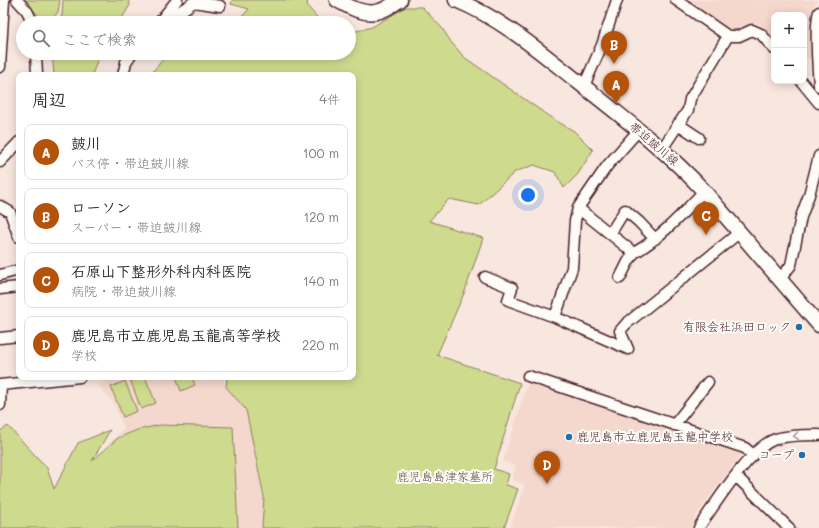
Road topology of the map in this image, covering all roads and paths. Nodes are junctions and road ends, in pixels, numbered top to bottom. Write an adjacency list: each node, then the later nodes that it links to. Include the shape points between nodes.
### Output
1 (4, 0): 19 (street)
2 (16, 0): 12 (street)
3 (177, 0): 13 (street)
4 (337, 0): 5 (street, via 358,10 375,12)
5 (400, 0)
6 (456, 0): 24 (street, 帯迫皷川線, via 471,6 519,35)
7 (617, 0): 24 (street, via 602,45)
8 (676, 0): 15 (street)
9 (201, 2): 10 (street); 14 (street, via 194,2)
10 (220, 6)
11 (819, 12): 22 (street)
12 (30, 16)
13 (164, 16)
14 (173, 16)
15 (728, 36): 16 (street, via 739,36 752,30 761,34); 27 (street)
16 (773, 48)
17 (36, 60): 20 (street)
18 (127, 60): 21 (street)
19 (0, 67)
20 (37, 72)
21 (124, 72)
22 (819, 73): 25 (street)
23 (803, 84): 26 (street)
24 (584, 86): 28 (street, 帯迫皷川線)
25 (819, 86)
26 (819, 103)
27 (678, 124): 29 (street); 31 (street)
28 (638, 131): 31 (street, 帯迫皷川線); 36 (street, via 607,166)
29 (699, 138)
30 (16, 145): 33 (street)
31 (662, 149): 34 (street, 帯迫皷川線)
32 (819, 156): 46 (street, via 801,217 791,265)
33 (0, 162)
34 (704, 191): 38 (street, 帯迫皷川線); 40 (street)
35 (0, 206): 37 (street)
36 (578, 208): 39 (street); 49 (street, via 572,268)
37 (15, 211)
38 (740, 232): 46 (street, 帯迫皷川線); 49 (street, via 626,324 620,331 628,349)
39 (610, 234): 40 (street, via 625,210); 41 (street)
40 (655, 239): 41 (street)
41 (634, 253): 45 (street)
42 (16, 271): 43 (street)
43 (0, 274)
44 (485, 277): 49 (street, via 512,288 508,300)
45 (620, 278)
46 (781, 278): 50 (street, 帯迫皷川線)
47 (16, 287): 48 (street)
48 (0, 289)
49 (555, 317)
50 (819, 325)
51 (16, 336): 52 (street)
52 (0, 338)
53 (528, 376): 58 (street)
54 (50, 380): 56 (street)
55 (708, 382): 58 (street)
56 (1, 385): 57 (street)
57 (0, 405)
58 (674, 425): 60 (street, via 745,448)
59 (819, 434): 60 (street, one-way to 60, via 774,439)
60 (753, 454): 61 (street)
61 (736, 476): 62 (street); 63 (street)
62 (787, 527)
63 (699, 528)

